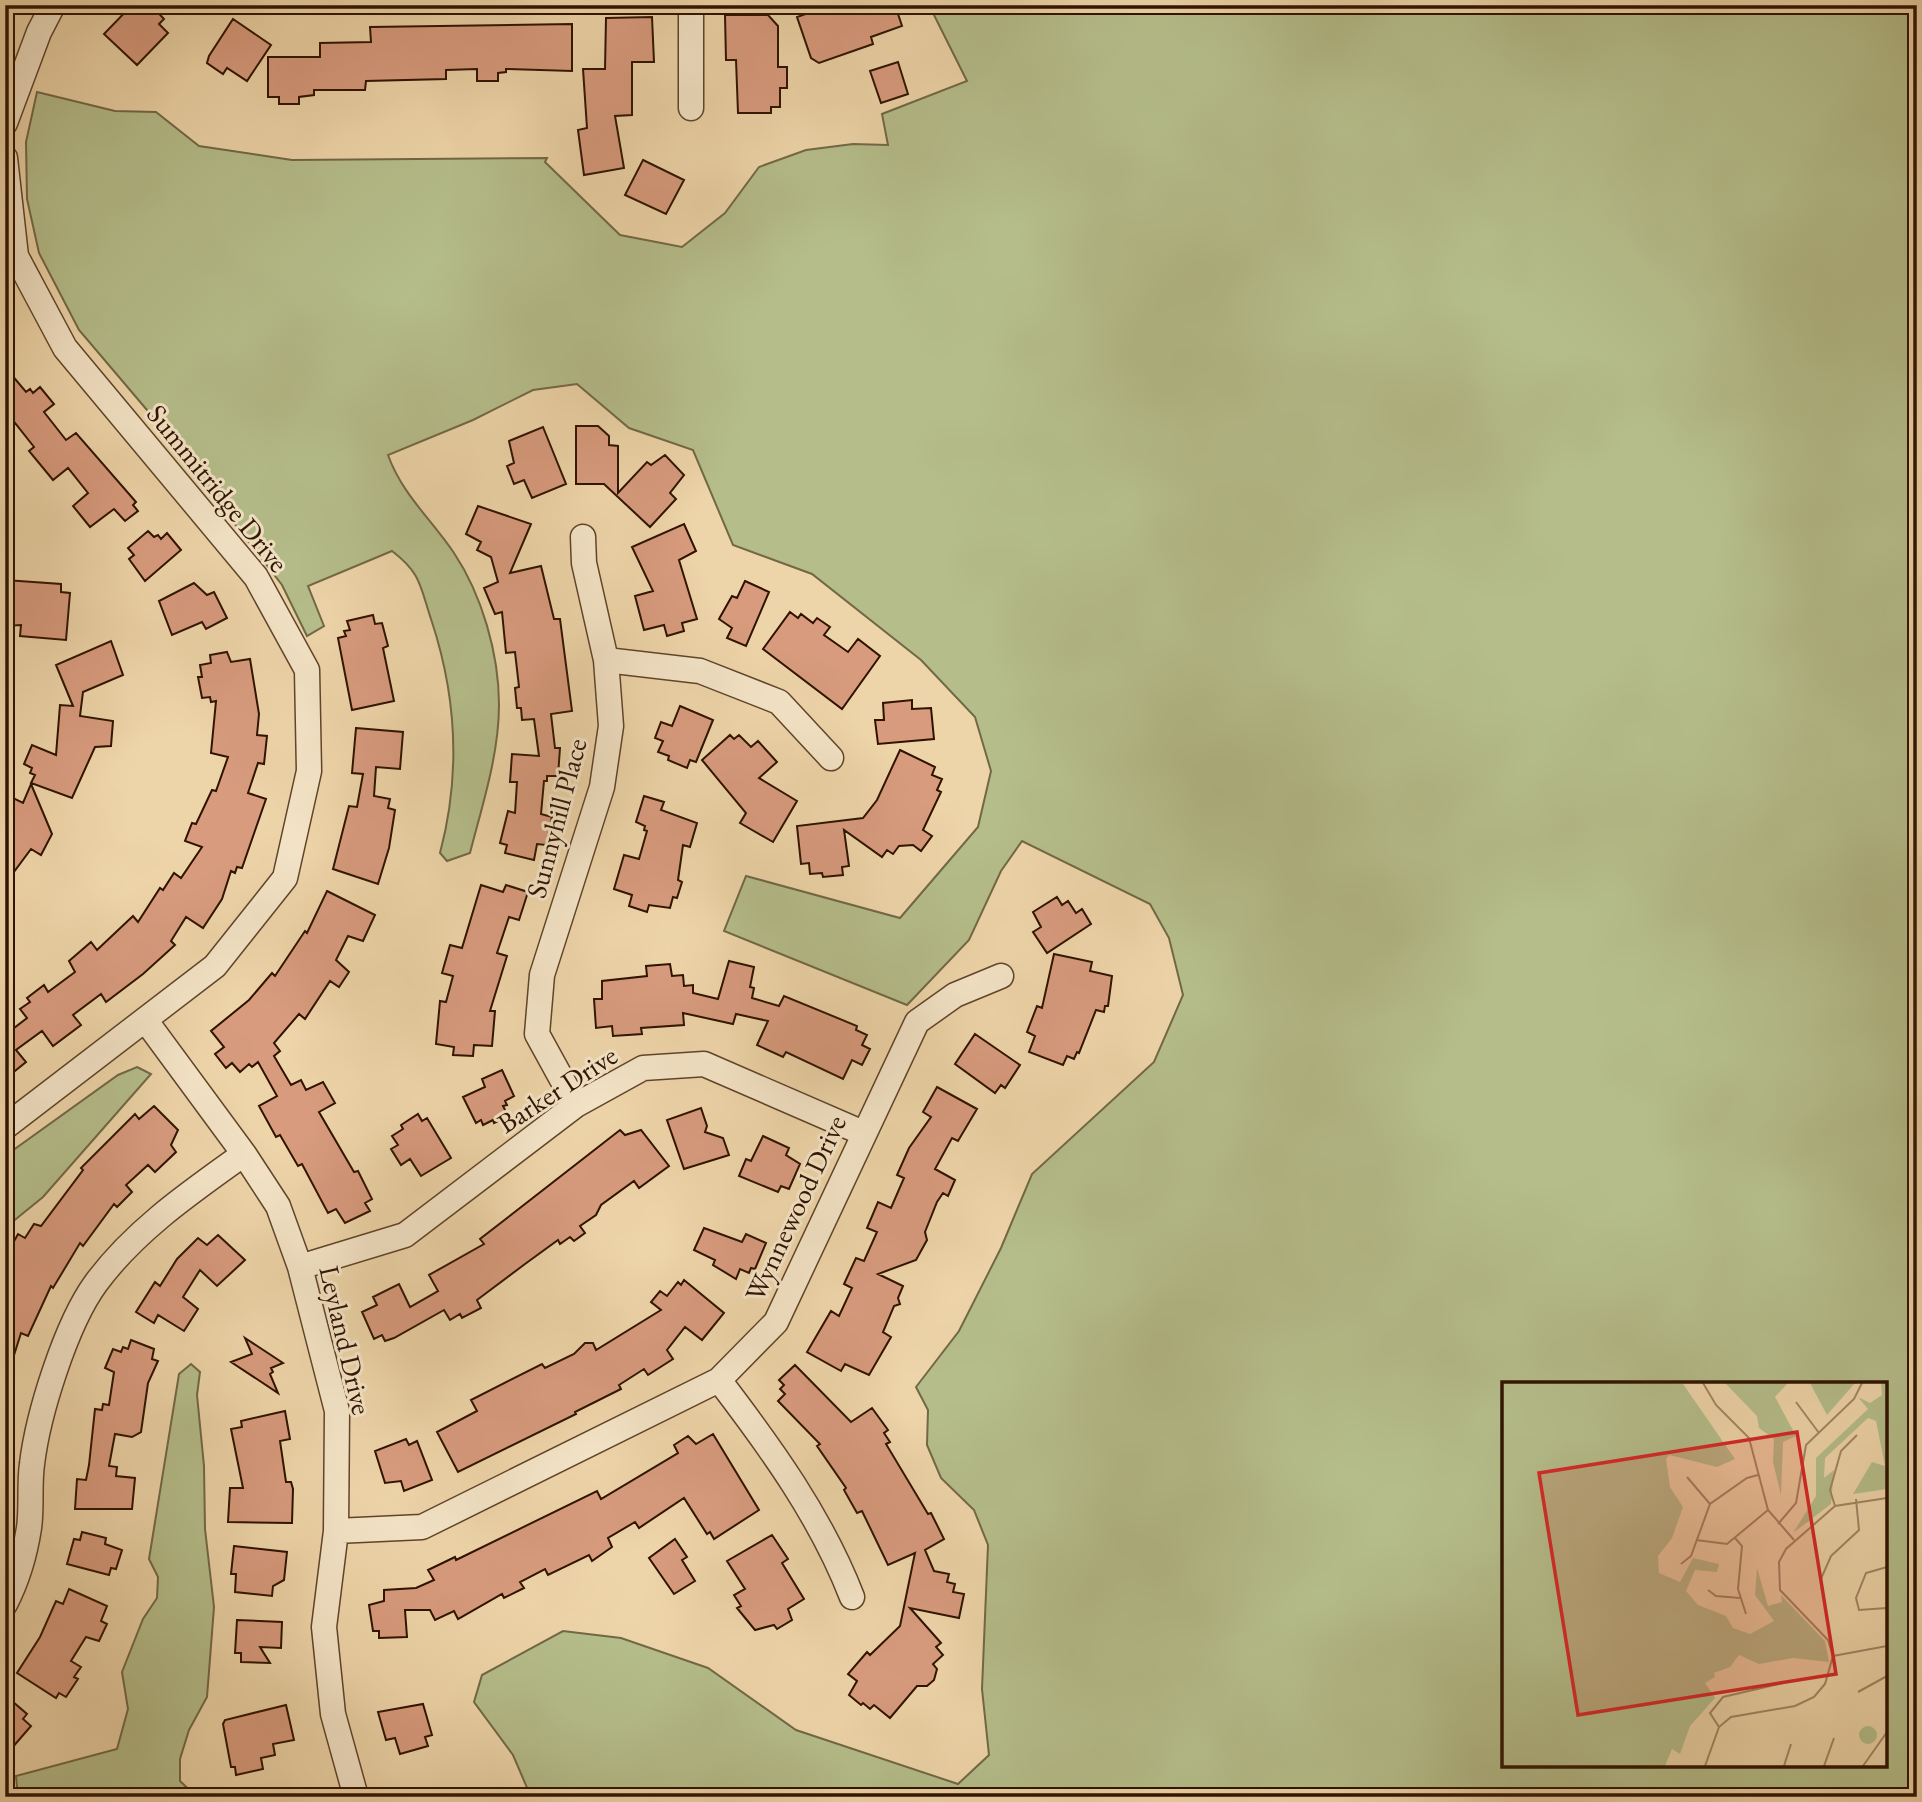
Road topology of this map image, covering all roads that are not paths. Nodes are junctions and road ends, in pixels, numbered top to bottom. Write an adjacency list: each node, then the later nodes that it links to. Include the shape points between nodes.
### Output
1 (53, 5): 4 (street)
2 (691, 5): 3 (street)
3 (691, 108)
4 (5, 123)
5 (5, 158): 10 (street, Summitridge Drive, via 16,256 65,348 256,577 307,670 309,771 285,878 215,966)
6 (583, 537): 7 (street, Sunnyhill Place, via 584,563)
7 (606, 660): 8 (street, via 701,671 779,702); 11 (street, Sunnyhill Place, via 611,726 602,787 542,975 537,1034)
8 (831, 758)
9 (1000, 976): 13 (street, Wynnewood Drive, via 955,995 917,1022)
10 (146, 1021): 12 (street, Summitridge Drive); 14 (street, Leyland Drive)
11 (576, 1105): 13 (street, Barker Drive, via 643,1068 704,1064); 15 (street, Barker Drive, via 405,1236)
12 (5, 1127)
13 (863, 1133): 16 (street, Wynnewood Drive, via 776,1322)
14 (244, 1154): 15 (street, Leyland Drive, via 278,1206); 19 (street, via 177,1202 134,1240 94,1285 63,1348 44,1404 32,1464 29,1529 16,1582)
15 (300, 1267): 17 (street, Leyland Drive, via 337,1410)
16 (719, 1380): 17 (street, Wynnewood Drive, via 422,1527); 18 (street, via 783,1464 838,1561)
17 (335, 1531): 20 (street, Leyland Drive, via 324,1627 333,1714)
18 (852, 1597)
19 (5, 1605)
20 (356, 1797)

